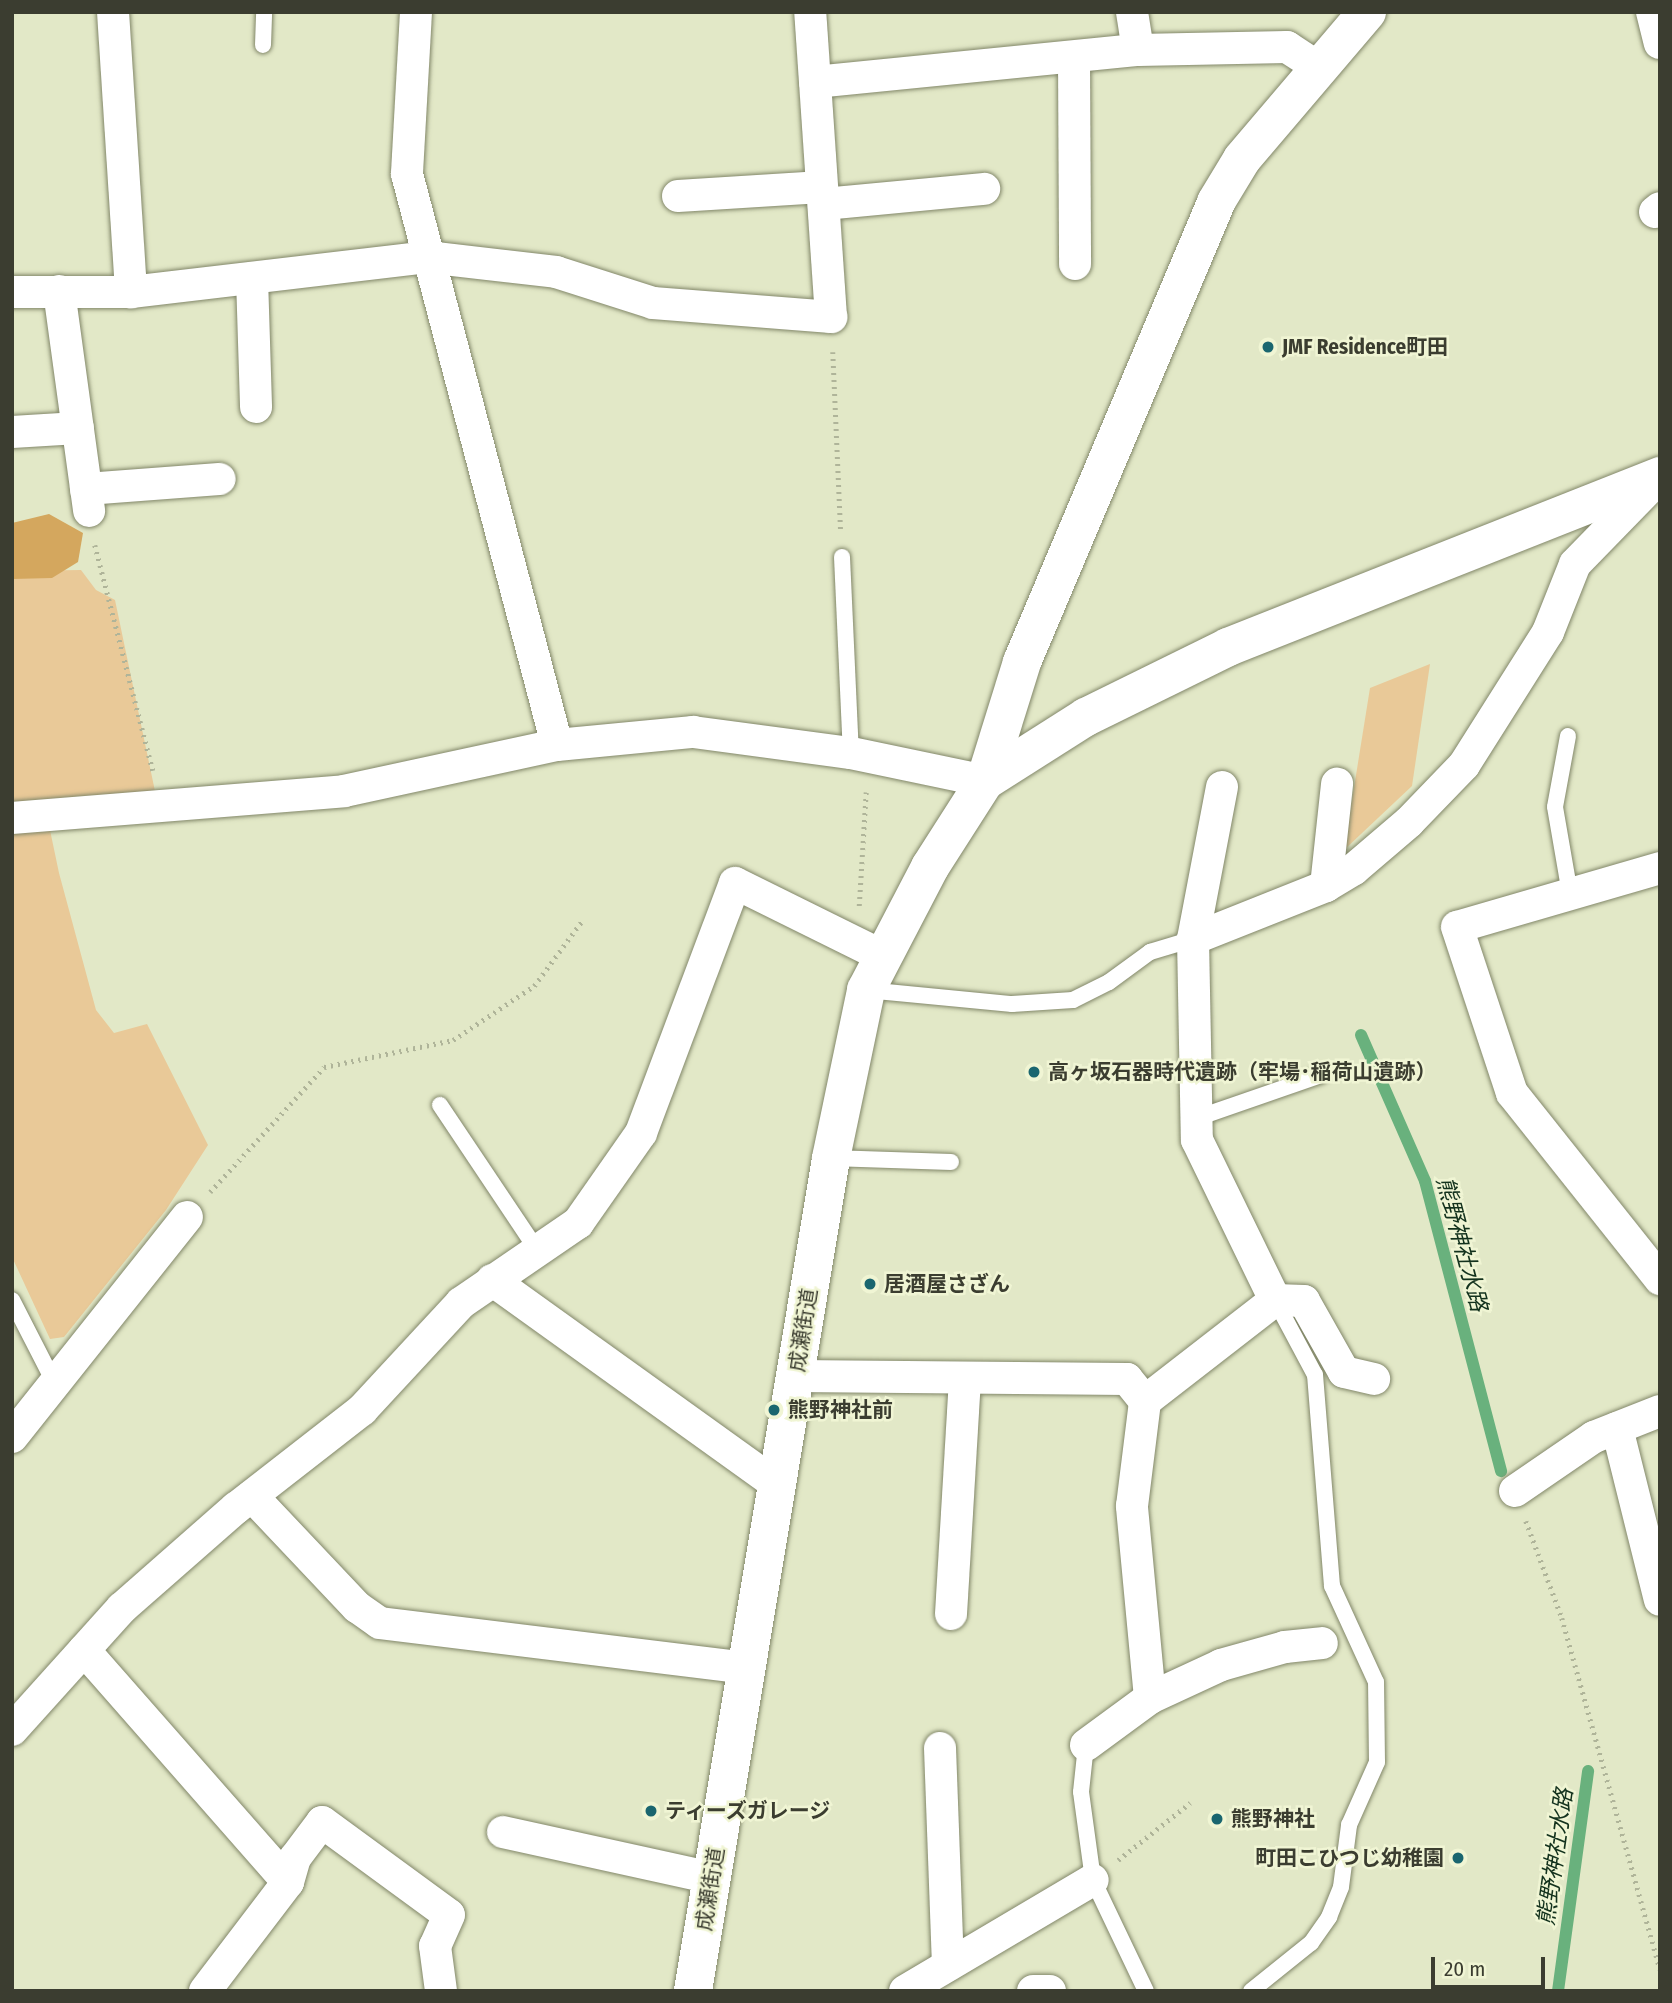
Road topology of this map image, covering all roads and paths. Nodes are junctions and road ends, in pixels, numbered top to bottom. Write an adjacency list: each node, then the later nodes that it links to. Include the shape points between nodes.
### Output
1 (113, 12): 22 (street)
2 (264, 12): 9 (lane)
3 (416, 12): 17 (street, via 407,174)
4 (810, 12): 13 (street)
5 (1132, 12): 10 (street)
6 (1367, 12): 12 (main road)
7 (1652, 12): 8 (street)
8 (1660, 43)
9 (263, 45)
10 (1138, 50): 11 (street); 12 (street, via 1287,47)
11 (1074, 58): 13 (street); 18 (street)
12 (1318, 67): 34 (main road, via 1242,159 1196,243 1022,662)
13 (815, 82): 16 (street)
14 (984, 189): 16 (street)
15 (678, 196): 16 (street)
16 (823, 196): 23 (street)
17 (427, 257): 19 (street); 23 (street, via 555,272 653,303); 32 (street)
18 (1075, 264)
19 (252, 278): 22 (street); 24 (street)
20 (59, 291): 21 (street); 22 (street); 25 (street)
21 (12, 292)
22 (131, 292)
23 (831, 317): 29 (path)
24 (256, 407)
25 (78, 428): 26 (street); 28 (street, via 88,500)
26 (12, 432)
27 (1660, 476): 34 (main road, via 1227,647 1086,717); 40 (street, via 1576,564 1548,632 1464,765 1409,822 1354,869)
28 (220, 479)
29 (842, 557): 33 (lane)
30 (100, 577): 37 (path)
31 (1568, 736): 41 (lane, via 1555,807)
32 (557, 745): 33 (street, via 693,732); 37 (street, via 344,791)
33 (859, 755): 34 (street); 44 (path)
34 (985, 781): 44 (main road, 成瀬街道)
35 (1338, 784): 40 (street)
36 (1222, 787): 43 (street)
37 (163, 809): 38 (street)
38 (12, 818)
39 (1660, 868): 41 (street)
40 (1326, 886): 43 (street)
41 (1570, 894): 52 (street, via 1457,927 1512,1093)
42 (582, 921): 50 (path, via 534,986 453,1040 324,1067)
43 (1193, 939): 44 (lane, via 1150,952 1109,982 1073,1000 1012,1004); 47 (street)
44 (868, 963): 48 (main road, 成瀬街道); 51 (street, via 735,883 641,1133 578,1223)
45 (1321, 1074): 47 (lane)
46 (440, 1105): 51 (lane)
47 (1197, 1118): 55 (street, via 1197,1140)
48 (831, 1158): 49 (lane); 56 (main road, 成瀬街道)
49 (951, 1162)
50 (187, 1217): 59 (street)
51 (537, 1250): 53 (street)
52 (1660, 1279)
53 (492, 1280): 64 (street); 66 (street, via 461,1303 362,1410)
54 (12, 1300): 59 (lane)
55 (1275, 1300): 58 (street, via 1304,1301 1344,1371); 60 (street); 90 (lane, via 1315,1376 1332,1586 1376,1682 1377,1762 1349,1825 1341,1887 1329,1917 1311,1943)
56 (795, 1376): 57 (street); 64 (main road, 成瀬街道)
57 (965, 1380): 60 (street, via 1126,1378); 68 (street)
58 (1374, 1380)
59 (55, 1384): 63 (street)
60 (1144, 1401): 72 (street, via 1132,1506)
61 (1660, 1411): 62 (street)
62 (1617, 1428): 65 (street, via 1594,1437); 67 (street)
63 (12, 1437)
64 (776, 1484): 71 (main road, 成瀬街道)
65 (1510, 1495): 82 (path, via 1562,1618)
66 (252, 1496): 70 (street, via 122,1608); 71 (street, via 357,1606 380,1623)
67 (1660, 1600)
68 (951, 1614)
69 (1322, 1643): 72 (street, via 1285,1647 1221,1665)
70 (85, 1650): 73 (street); 80 (street)
71 (746, 1668): 78 (main road, 成瀬街道)
72 (1150, 1698): 74 (street)
73 (12, 1730)
74 (1086, 1745): 79 (lane, via 1081,1792)
75 (940, 1748): 81 (street)
76 (1190, 1803): 79 (path)
77 (503, 1832): 78 (street)
78 (712, 1878): 85 (main road, 成瀬街道)
79 (1093, 1880): 81 (street); 89 (lane)
80 (288, 1882): 83 (street); 84 (street, via 295,1858 322,1822 449,1915 435,1945)
81 (948, 1965): 86 (street)
82 (1660, 1970)
83 (205, 1991)
84 (440, 1991)
85 (693, 1991)
86 (905, 1991)
87 (1033, 1991): 88 (street)
88 (1050, 1991)
89 (1146, 1991)
90 (1251, 1991)

